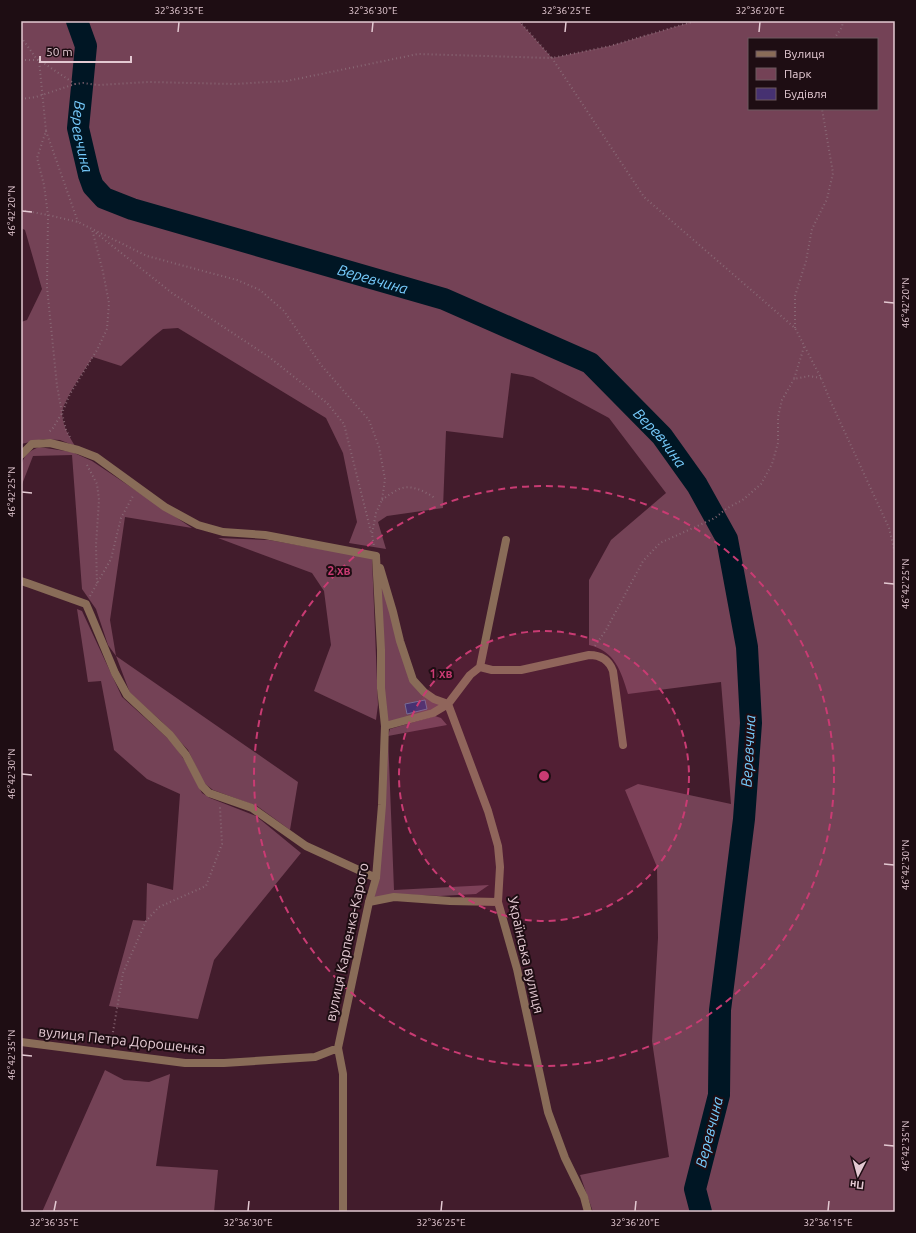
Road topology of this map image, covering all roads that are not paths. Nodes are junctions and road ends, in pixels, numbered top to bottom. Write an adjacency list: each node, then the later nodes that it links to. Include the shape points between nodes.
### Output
1 (22, 452): 3 (street, via 32,444 50,443 96,457 165,507 198,525 223,532 265,535)
2 (506, 540): 5 (street)
3 (376, 556): 6 (street, via 413,680 434,699); 7 (street, вулиця Карпенка-Карого)
4 (21, 582): 9 (street, via 86,604 127,695 170,735 186,755 202,786 209,793 252,808 306,846)
5 (480, 667): 6 (street, via 470,675); 8 (street, via 492,670 521,670 589,655 605,659 613,671)
6 (448, 704): 7 (street, via 433,713); 11 (street, Українська вулиця, via 488,810 498,846)
7 (385, 726): 9 (street, вулиця Карпенка-Карого)
8 (623, 744)
9 (376, 878): 10 (street, вулиця Карпенка-Карого)
10 (369, 902): 11 (street, via 394,897 450,902); 13 (street, вулиця Карпенка-Карого)
11 (498, 902): 15 (street, Українська вулиця, via 517,969 548,1112)
12 (21, 1042): 13 (street, вулиця Петра Дорошенка, via 185,1063 315,1057)
13 (338, 1048): 14 (street, вулиця Карпенка-Карого, via 343,1074)
14 (343, 1212)
15 (588, 1212)

